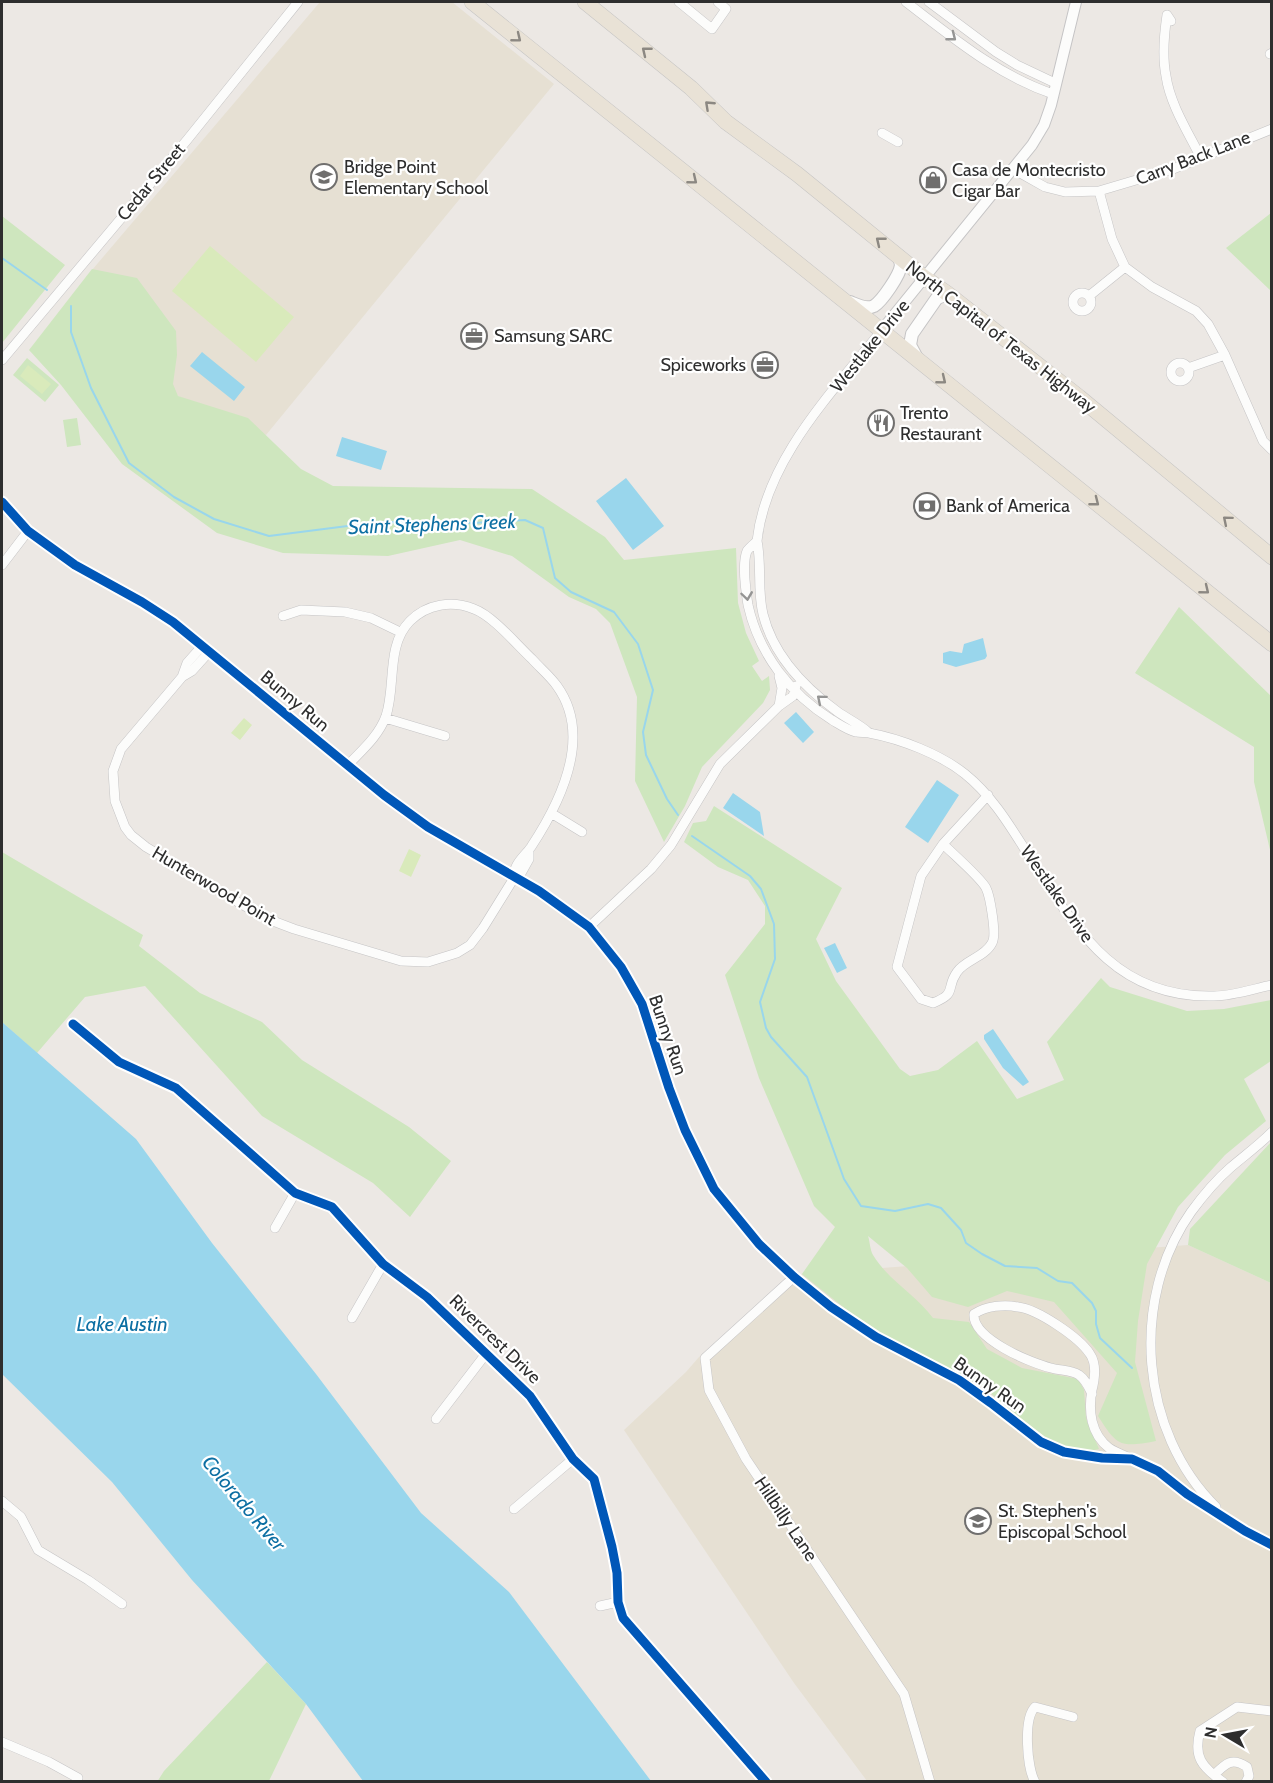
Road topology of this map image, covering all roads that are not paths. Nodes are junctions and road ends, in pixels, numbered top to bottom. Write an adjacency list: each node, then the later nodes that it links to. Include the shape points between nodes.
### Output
1 (298, 2): 26 (street, Cedar Street)
2 (472, 2): 22 (highway, one-way to 22)
3 (585, 2): 18 (highway, North Capital of Texas Highway, one-way to 3, via 726,122 691,88)
4 (679, 2): 9 (street, via 712,29)
5 (718, 2): 9 (street)
6 (906, 2): 11 (street, one-way to 11, via 971,52 1028,86)
7 (929, 2): 11 (street)
8 (1076, 2): 11 (street, Westlake Drive)
9 (729, 5)
10 (1170, 21): 15 (street, via 1167,15 1166,77)
11 (1054, 89): 16 (street, Westlake Drive, via 1044,125)
12 (1272, 129): 15 (street, Carry Back Lane)
13 (882, 133): 14 (street)
14 (898, 142)
15 (1200, 158): 17 (street, Carry Back Lane)
16 (1013, 169): 17 (street, Carry Back Lane, via 1045,187 1065,192); 20 (street, Westlake Drive)
17 (1099, 191): 19 (street, via 1112,239)
18 (899, 256): 20 (highway, North Capital of Texas Highway); 22 (main road, via 899,273 873,307 856,305)
19 (1125, 267): 23 (street); 25 (street, via 1196,311)
20 (925, 278): 21 (highway, North Capital of Texas Highway); 24 (street, Westlake Drive)
21 (948, 294): 27 (main road, via 937,298 910,339); 33 (highway, North Capital of Texas Highway, one-way to 21)
22 (836, 295): 24 (highway)
23 (1089, 296)
24 (881, 331): 27 (highway); 32 (street, Westlake Drive, via 797,438 777,470)
25 (1226, 355): 28 (street); 29 (street, via 1263,441)
26 (2, 360)
27 (919, 362): 37 (highway, one-way to 37)
28 (1188, 368)
29 (1272, 450)
30 (2, 502): 31 (street, Bunny Run)
31 (28, 531): 34 (street); 38 (street, Bunny Run, via 75,564 142,602)
32 (757, 541): 39 (street, Westlake Drive, one-way to 39, via 747,551 746,595 758,636); 40 (street, Westlake Drive, via 763,614)
33 (1272, 557)
34 (2, 565)
35 (283, 616): 36 (street, via 301,610 345,612 371,618)
36 (400, 632): 43 (street); 48 (street, Hunterwood Point, via 426,609 446,604 472,608 483,612 558,687 572,724 572,747 566,778)
37 (1272, 645)
38 (206, 648): 46 (street, Bunny Run); 51 (street, Hunterwood Point, via 192,671 182,677 121,749 113,771 115,801 125,827 146,847 273,921 413,963 442,959 470,945)
39 (778, 673): 41 (street, Westlake Drive); 42 (street, via 782,688)
40 (795, 675): 41 (street); 44 (street, Westlake Drive, one-way to 40)
41 (795, 691): 42 (street); 44 (street, Westlake Drive, via 848,729)
42 (779, 706): 52 (street, via 720,764 651,869)
43 (385, 718): 45 (street); 46 (street, via 377,735)
44 (869, 733): 47 (street, Westlake Drive, via 918,747 943,760)
45 (445, 736)
46 (347, 766): 51 (street, Bunny Run, via 428,827)
47 (988, 795): 50 (street); 53 (street, Westlake Drive, via 1075,927 1102,956 1129,976 1144,984 1188,995 1224,995)
48 (551, 813): 49 (street); 51 (street, Hunterwood Point, via 513,872)
49 (582, 832)
50 (944, 844): 50 (street, via 921,876 897,967 921,999 933,1003 950,993 957,972 987,950 995,933 986,888)
51 (514, 878): 52 (street, Bunny Run)
52 (589, 927): 59 (street, Bunny Run, via 621,967 642,1004 677,1109 714,1189 759,1244)
53 (1272, 985)
54 (73, 1024): 56 (street, Rivercrest Drive, via 119,1062 176,1088)
55 (1272, 1132): 68 (street, via 1212,1186 1190,1214 1171,1250 1152,1313 1152,1378 1161,1413 1176,1452 1197,1485)
56 (295, 1193): 57 (street); 58 (street, Rivercrest Drive, via 332,1207)
57 (275, 1228)
58 (383, 1264): 60 (street); 61 (street, Rivercrest Drive, via 427,1297)
59 (794, 1277): 65 (street, Bunny Run, via 831,1308 876,1337 959,1380 1041,1442 1064,1452); 79 (street, Hillbilly Lane, via 705,1358 709,1390 746,1459 904,1694)
60 (352, 1318)
61 (485, 1355): 63 (street); 64 (street, Rivercrest Drive, via 530,1396)
62 (1092, 1394): 62 (street, via 1094,1366 1090,1354 1064,1330 1020,1307 1000,1306 974,1314 981,1332 997,1345 1051,1368 1078,1374); 65 (street, via 1094,1429 1108,1447)
63 (436, 1419)
64 (573, 1459): 67 (street); 70 (street, Rivercrest Drive, via 594,1479 613,1556)
65 (1132, 1459): 68 (street, Bunny Run, via 1158,1471)
66 (2, 1501): 71 (street, via 21,1517 38,1550)
67 (514, 1509)
68 (1228, 1519): 69 (street)
69 (1272, 1545)
70 (618, 1602): 72 (street); 78 (street, Rivercrest Drive, via 623,1618)
71 (122, 1604)
72 (600, 1606)
73 (1272, 1711): 76 (street, via 1238,1707 1200,1731 1196,1745 1201,1762)
74 (1073, 1717): 80 (street, via 1035,1707 1031,1710 1028,1758)
75 (2, 1742): 77 (street)
76 (1214, 1775): 81 (street); 82 (street, via 1229,1762 1238,1761 1247,1767)
77 (78, 1778)
78 (766, 1782)
79 (930, 1782)
80 (1035, 1782)
81 (1223, 1782)
82 (1246, 1782)

